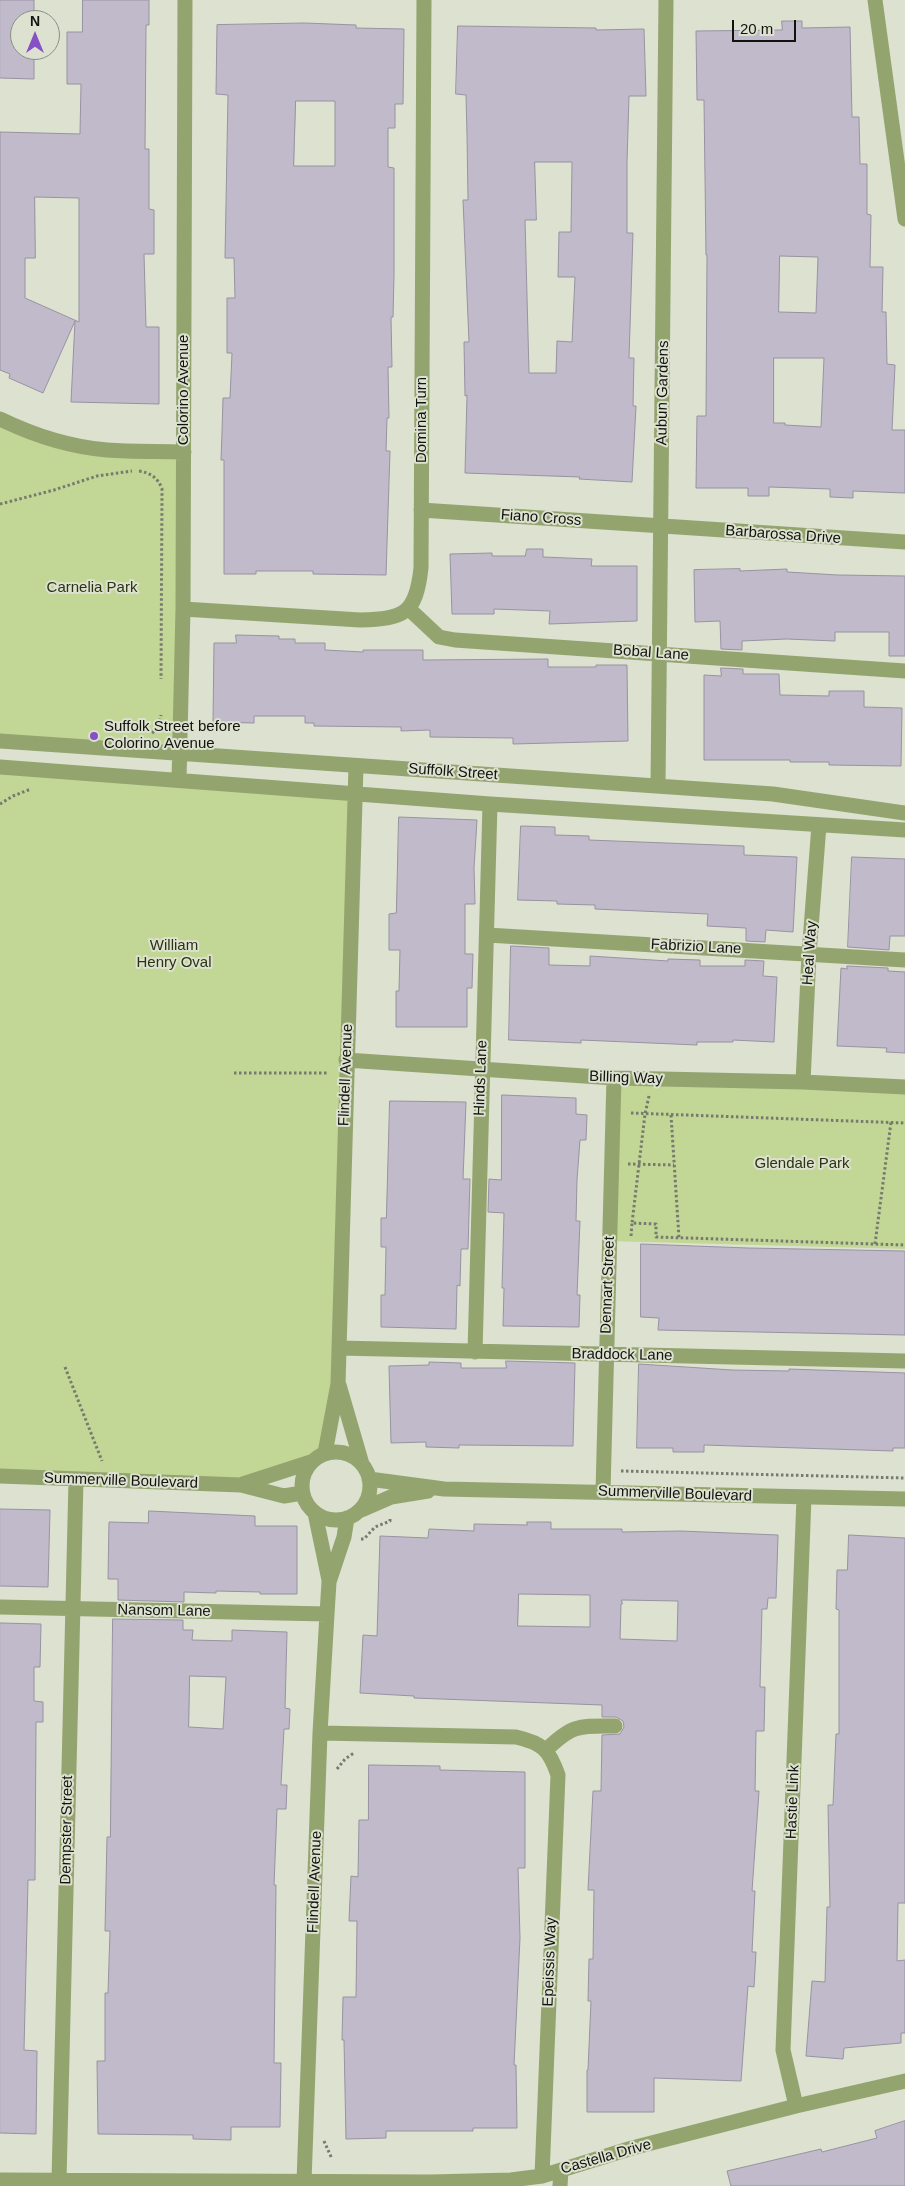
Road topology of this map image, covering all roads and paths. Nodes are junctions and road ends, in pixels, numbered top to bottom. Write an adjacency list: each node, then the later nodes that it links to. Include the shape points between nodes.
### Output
1 (185, 0): 7 (street, Colorino Avenue)
2 (424, 0): 9 (street, Domina Turn)
3 (666, 0): 10 (street, Aubun Gardens)
4 (874, 0): 5 (street)
5 (905, 219)
6 (0, 419): 7 (street, via 75,445 106,450)
7 (184, 452): 13 (street, Colorino Avenue)
8 (0, 504): 16 (path, via 111,474 140,471 159,482 162,489)
9 (421, 510): 10 (street, Fiano Cross); 12 (street, Domina Turn, via 419,590)
10 (662, 526): 11 (street, Barbarossa Drive); 14 (street, Aubun Gardens)
11 (905, 542)
12 (408, 608): 13 (street, via 388,619 360,620); 14 (street, Bobal Lane, via 439,637 455,640)
13 (183, 609): 20 (street, Colorino Avenue)
14 (660, 654): 15 (street, Bobal Lane); 24 (street, Aubun Gardens)
15 (905, 671)
16 (161, 686)
17 (161, 705): 18 (path, via 158,728)
18 (145, 736)
19 (0, 741): 20 (street, Suffolk Street)
20 (179, 754): 21 (street, Suffolk Street); 23 (street, Colorino Avenue)
21 (356, 766): 24 (street, Suffolk Street); 26 (street, Flindell Avenue)
22 (0, 767): 23 (street, Suffolk Street)
23 (178, 780): 26 (street, Suffolk Street)
24 (658, 785): 29 (street, Suffolk Street, via 773,794)
25 (39, 787): 27 (path)
26 (354, 793): 28 (street, Suffolk Street); 35 (street, Flindell Avenue)
27 (0, 804)
28 (490, 804): 30 (street, Suffolk Street); 32 (street, Hinds Lane)
29 (905, 813)
30 (819, 825): 31 (street, Suffolk Street); 33 (street, Heal Way)
31 (905, 830)
32 (487, 934): 33 (street, Fabrizio Lane); 36 (street, Hinds Lane)
33 (809, 954): 34 (street, Fabrizio Lane); 40 (street, Heal Way)
34 (905, 960)
35 (346, 1060): 36 (street, Billing Way); 56 (street, Flindell Avenue)
36 (481, 1069): 39 (street, Billing Way); 57 (street, Hinds Lane)
37 (234, 1073): 38 (path)
38 (332, 1073)
39 (614, 1078): 40 (street, Billing Way); 58 (street, Dennart Street)
40 (803, 1082): 41 (street, Billing Way)
41 (905, 1087)
42 (650, 1094): 44 (path)
43 (628, 1113): 44 (path)
44 (645, 1114): 45 (path); 49 (path)
45 (671, 1115): 46 (path); 50 (path)
46 (891, 1122): 47 (path); 54 (path)
47 (905, 1123)
48 (625, 1164): 49 (path)
49 (639, 1164): 50 (path); 51 (path)
50 (674, 1165): 53 (path)
51 (632, 1223): 52 (path); 53 (path, via 656,1224 656,1237)
52 (631, 1236)
53 (679, 1238): 54 (path)
54 (875, 1244): 55 (path)
55 (905, 1245)
56 (339, 1348): 57 (street, Braddock Lane); 61 (street, Flindell Avenue)
57 (475, 1352): 58 (street, Braddock Lane)
58 (606, 1354): 59 (street, Braddock Lane); 66 (street, Dennart Street)
59 (905, 1361)
60 (65, 1367): 63 (path)
61 (338, 1384): 62 (street, Flindell Avenue); 65 (street, Flindell Avenue)
62 (324, 1453): 64 (street); 65 (street, via 341,1452)
63 (102, 1461)
64 (311, 1462): 71 (street, Summerville Boulevard); 74 (street, via 303,1476)
65 (362, 1464): 69 (street)
66 (603, 1470): 68 (path); 73 (street, Dennart Street)
67 (0, 1476): 70 (street, Summerville Boulevard)
68 (905, 1478)
69 (369, 1479): 72 (street, Summerville Boulevard); 77 (street, via 369,1495)
70 (76, 1480): 71 (street, Summerville Boulevard); 82 (street, Dempster Street)
71 (241, 1485): 74 (street, Summerville Boulevard, via 284,1496)
72 (444, 1489): 73 (street, Summerville Boulevard); 77 (street, Summerville Boulevard, via 391,1497)
73 (603, 1491): 75 (street, Summerville Boulevard)
74 (302, 1493): 78 (street)
75 (804, 1497): 76 (street, Summerville Boulevard); 90 (street, Hastie Link, via 783,2050)
76 (905, 1499)
77 (361, 1510): 79 (street)
78 (315, 1513): 79 (street, via 330,1520); 80 (street, Flindell Avenue)
79 (347, 1518): 80 (street, Flindell Avenue)
80 (329, 1582): 83 (street, Flindell Avenue)
81 (0, 1607): 82 (street, Nansom Lane)
82 (72, 1608): 83 (street, Nansom Lane); 96 (street, Dempster Street)
83 (327, 1614): 85 (street, Flindell Avenue)
84 (615, 1726): 86 (street, via 572,1728)
85 (320, 1733): 86 (street, via 516,1737 533,1741); 97 (street, Flindell Avenue)
86 (546, 1750): 94 (street, Epeissis Way, via 558,1775)
87 (359, 1751): 88 (path, via 346,1759)
88 (336, 1772)
89 (905, 2081): 90 (street, Castella Drive)
90 (796, 2106): 93 (street, Castella Drive, via 632,2148)
91 (323, 2139): 92 (path)
92 (332, 2159)
93 (561, 2170): 94 (street, Castella Drive); 100 (street)
94 (542, 2176): 99 (street, Castella Drive)
95 (0, 2180): 96 (street, Castella Drive)
96 (59, 2180): 98 (street, Castella Drive)
97 (304, 2182): 98 (street, Castella Drive); 99 (street, Castella Drive)
98 (168, 2184)
99 (430, 2184)
100 (560, 2186)

